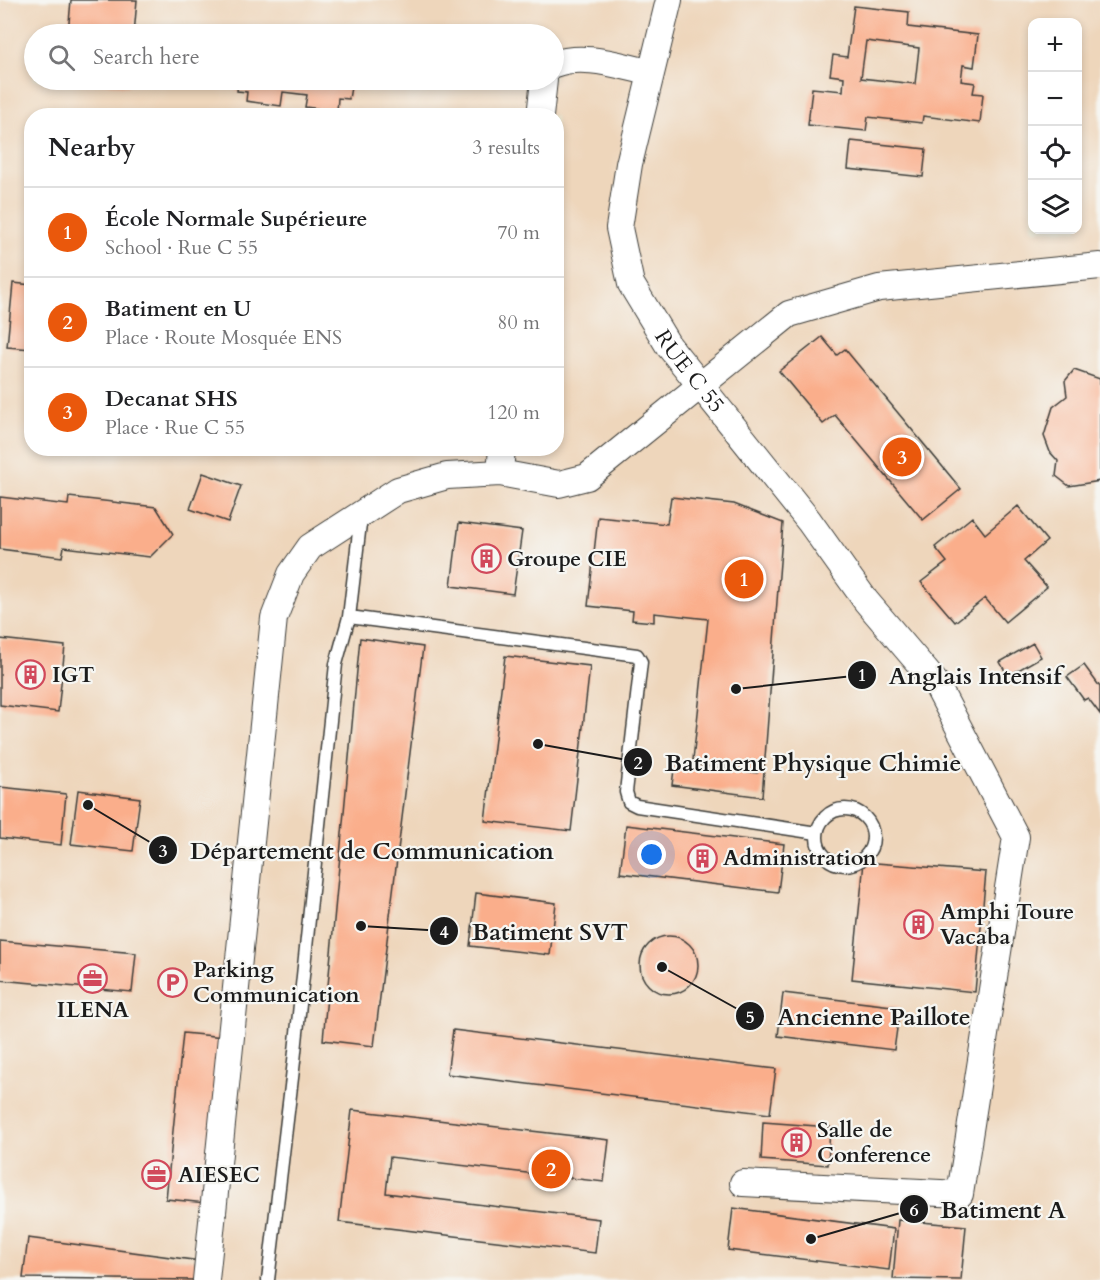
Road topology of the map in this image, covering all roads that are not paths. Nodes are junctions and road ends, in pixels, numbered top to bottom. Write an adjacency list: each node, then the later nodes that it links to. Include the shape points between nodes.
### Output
1 (669, 0): 3 (street, RUE C 55)
2 (564, 60): 3 (street, via 582,59)
3 (650, 72): 7 (street, RUE C 55, via 619,228 631,284 668,345)
4 (543, 90): 5 (street)
5 (541, 108)
6 (1100, 266): 7 (street, via 879,288 789,314)
7 (701, 384): 8 (street, via 587,477 559,484); 12 (street, RUE C 55, via 809,521 866,601 935,682 1016,837 960,1194)
8 (501, 461): 9 (street, via 398,490)
9 (362, 511): 10 (lane); 13 (street, via 310,547 291,574 274,618)
10 (348, 617): 11 (lane, via 637,655 641,662 626,792 629,802); 14 (lane, via 336,664 296,1050)
11 (817, 833): 11 (lane, via 823,855 842,865 863,859 873,840 867,820 849,810 828,815)
12 (743, 1183)
13 (206, 1280)
14 (267, 1280)

